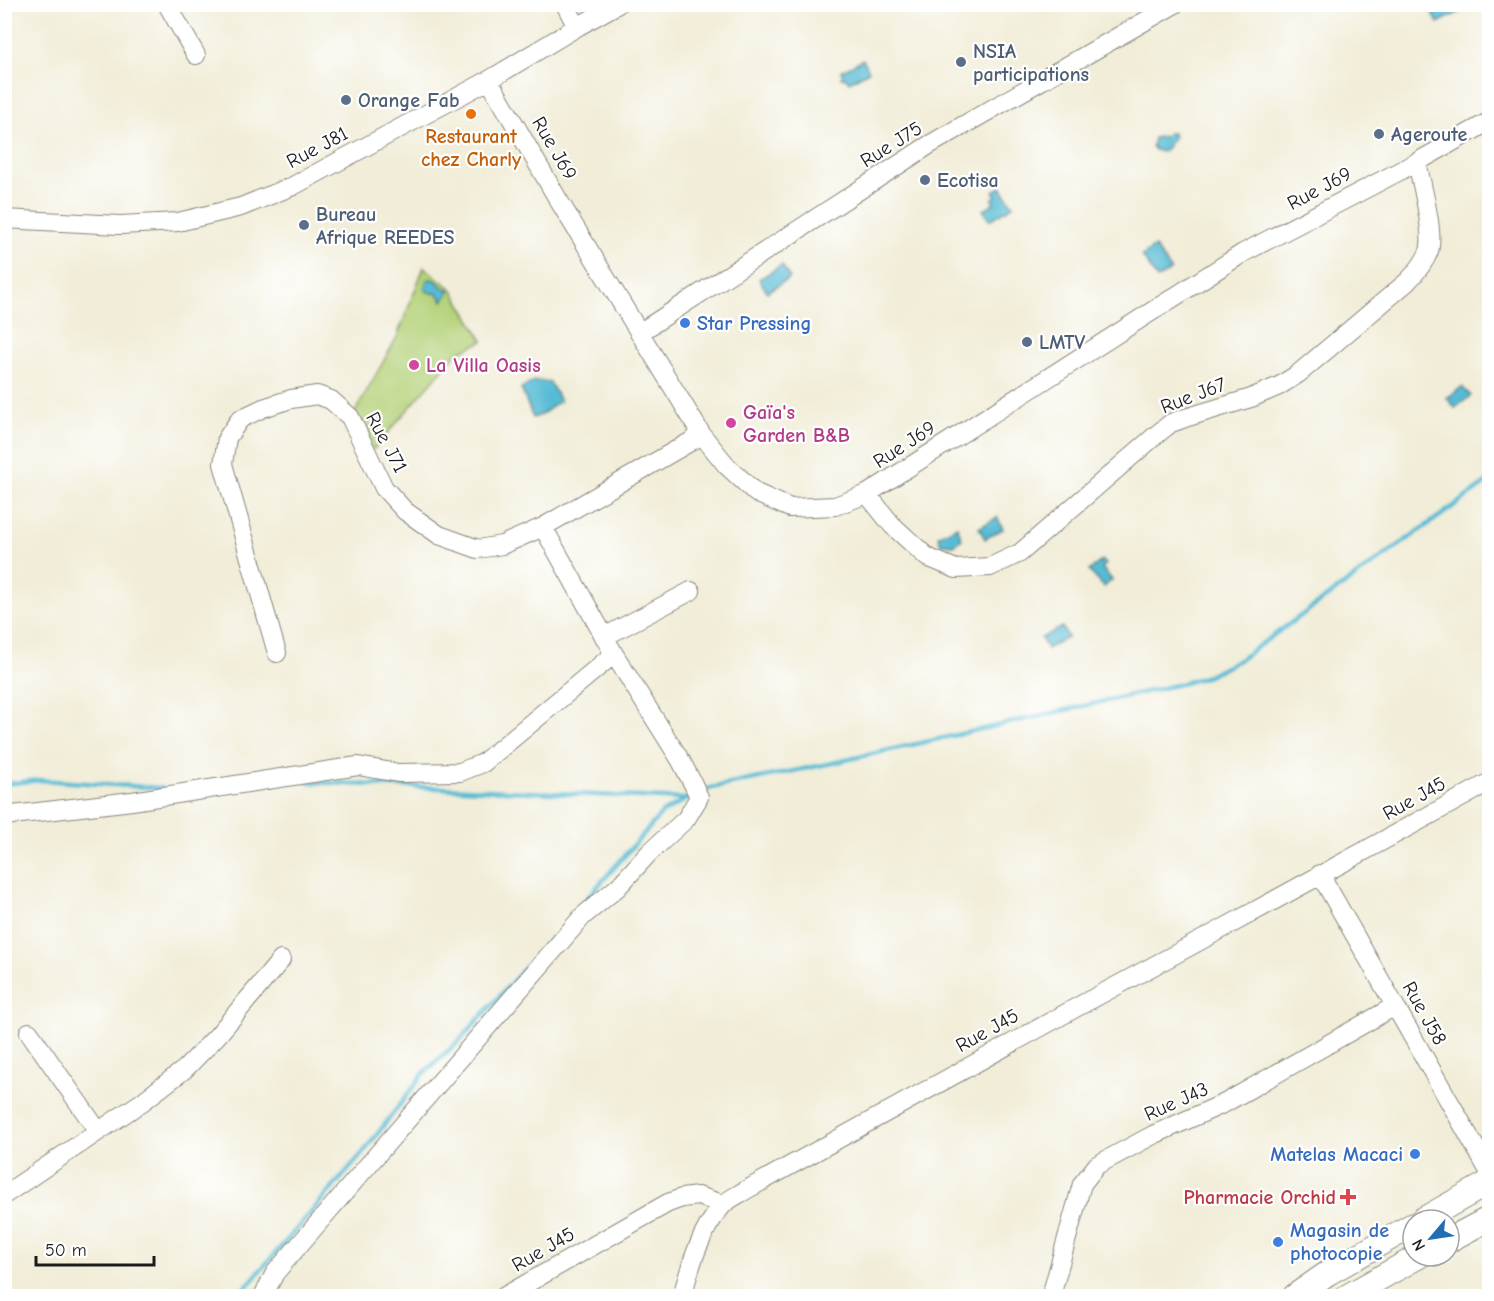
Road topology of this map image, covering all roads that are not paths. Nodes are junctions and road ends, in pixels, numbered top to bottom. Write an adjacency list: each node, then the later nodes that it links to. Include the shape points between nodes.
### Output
1 (167, 4): 6 (street)
2 (566, 4): 5 (street)
3 (618, 4): 5 (street, Rue J81)
4 (1175, 4): 11 (street, Rue J75, via 929,145)
5 (577, 27): 7 (street, Rue J81)
6 (196, 55)
7 (489, 80): 10 (street, Rue J81, via 293,186 241,207 178,222 120,225); 11 (street, Rue J69)
8 (1490, 121): 9 (street, Rue J69)
9 (1417, 162): 13 (street, Rue J69, via 1243,253); 13 (street, Rue J67, via 1429,218 1430,249 1407,282 1280,386 1171,423 1020,553 990,567 956,569 927,557 892,525)
10 (4, 219)
11 (639, 333): 12 (street, Rue J69)
12 (702, 435): 13 (street, Rue J69, via 727,466 756,492 790,508 834,506); 14 (street, Rue J71)
13 (867, 494)
14 (543, 527): 16 (street); 17 (street, Rue J71, via 502,545 478,549 439,535 405,512 384,488 350,417 331,400 317,395 263,408 240,420 227,438 223,464)
15 (691, 591): 16 (street)
16 (604, 637): 18 (street)
17 (277, 652)
18 (614, 654): 20 (street, via 483,763 460,771 399,773 358,766 132,801); 35 (street, via 681,761 699,796 697,804 618,887 583,916 275,1273)
19 (1490, 782): 21 (street, Rue J45)
20 (4, 816)
21 (1320, 874): 23 (street, Rue J58); 29 (street, Rue J45)
22 (281, 960): 25 (street, via 185,1069)
23 (1395, 1006): 26 (street, Rue J58); 38 (street, Rue J43, via 1225,1103 1097,1165 1082,1184)
24 (29, 1032): 25 (street)
25 (98, 1131): 28 (street)
26 (1490, 1173)
27 (1490, 1182): 30 (main road)
28 (4, 1195)
29 (723, 1204): 36 (street, Rue J45, via 698,1196 668,1203); 37 (street, via 701,1236)
30 (1443, 1208)
31 (1490, 1218): 33 (main road)
32 (1401, 1232): 39 (main road)
33 (1461, 1234)
34 (1401, 1266): 40 (main road)
35 (262, 1296)
36 (505, 1296)
37 (682, 1296)
38 (1051, 1296)
39 (1295, 1296)
40 (1348, 1296)

